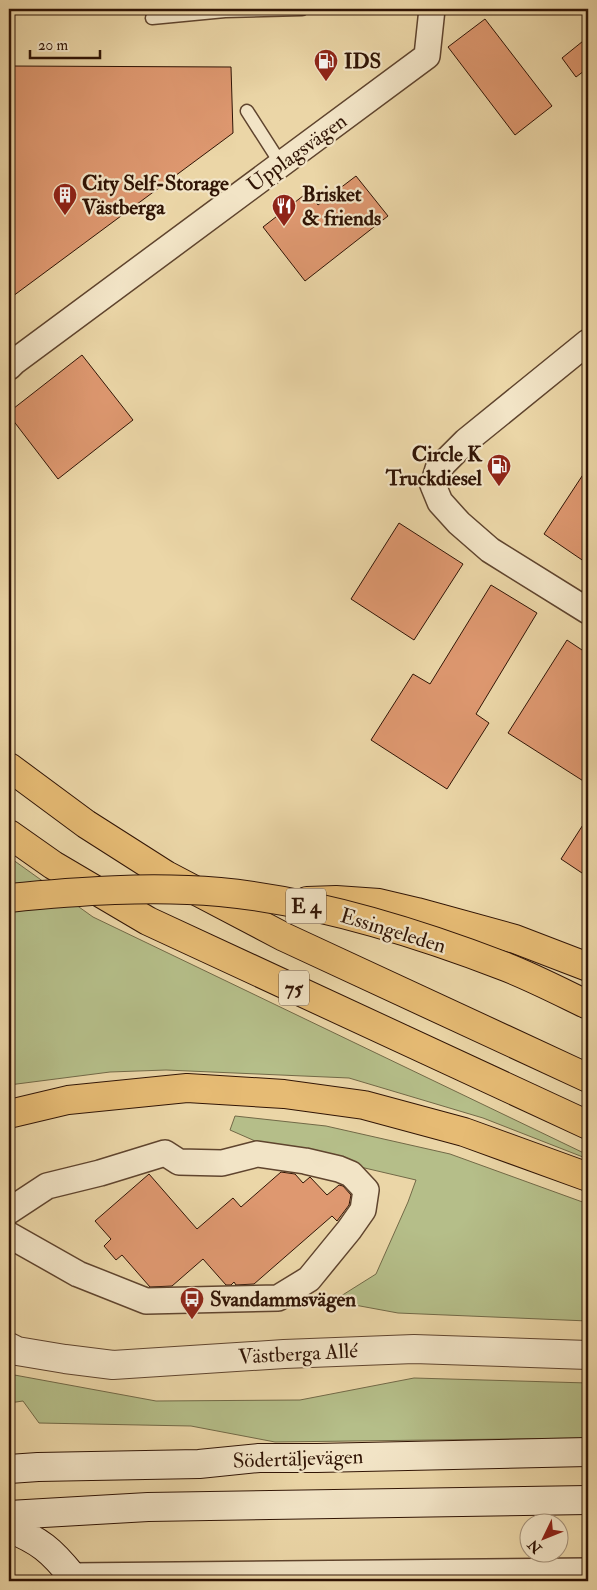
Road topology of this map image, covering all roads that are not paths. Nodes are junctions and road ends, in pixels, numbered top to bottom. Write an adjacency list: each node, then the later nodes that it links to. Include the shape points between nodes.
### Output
1 (302, 9): 3 (lane, via 225,11)
2 (432, 9): 5 (street, Upplagsvägen, via 427,56)
3 (152, 18)
4 (247, 111): 5 (lane)
5 (282, 164): 7 (street, Upplagsvägen)
6 (588, 342): 8 (street, via 466,441 438,469 434,485 446,509 490,550)
7 (9, 367)
8 (588, 610)
9 (9, 767): 15 (highway, 75, via 86,824 166,875 284,937)
10 (9, 834): 17 (highway, 75, via 53,865 148,921)
11 (9, 898): 12 (highway, Essingeleden / E 4, bridge, via 81,890 151,889 220,892)
12 (288, 902): 13 (highway, bridge, via 336,900 379,904 514,939); 14 (highway, Essingeleden / E 4, bridge, via 418,936 507,968)
13 (588, 967)
14 (588, 1005)
15 (580, 1075)
16 (9, 1114): 18 (highway, via 68,1100 187,1088 284,1094 364,1105 454,1129)
17 (588, 1125)
18 (588, 1177)
19 (9, 1211): 20 (street, via 47,1186 165,1153 180,1162 222,1164 257,1154 305,1161 350,1174 366,1190 363,1210 349,1230 309,1279 278,1298 146,1301 78,1274)
20 (9, 1235)
21 (9, 1347): 22 (main road, Västberga Allé, via 65,1359 113,1364 414,1349)
22 (588, 1355)
23 (588, 1452): 24 (main road, Södertäljevägen, via 258,1458 199,1464)
24 (9, 1469)
25 (588, 1500): 26 (main road, Södertäljevägen, via 148,1507)
26 (9, 1515)
27 (9, 1528): 30 (main road, via 30,1537 53,1553)
28 (588, 1571): 29 (street)
29 (344, 1578): 30 (street)
30 (72, 1579)

